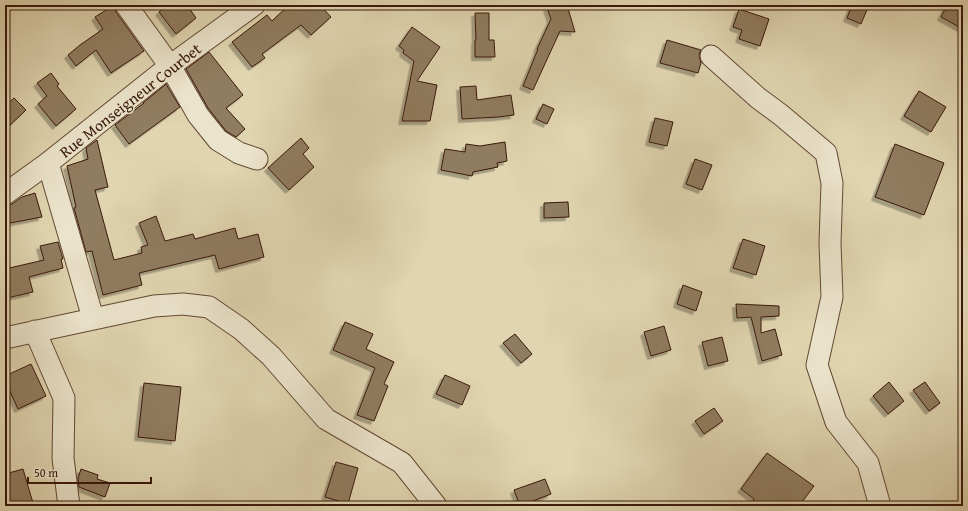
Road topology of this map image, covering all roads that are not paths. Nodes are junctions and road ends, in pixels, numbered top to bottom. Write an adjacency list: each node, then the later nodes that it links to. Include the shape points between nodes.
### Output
1 (126, 5): 4 (street)
2 (254, 5): 4 (street, Rue Monseigneur Courbet)
3 (711, 56): 13 (street, via 826,153 832,183 832,297 816,365 836,422 868,463)
4 (170, 66): 5 (street, via 198,115 218,140 239,153); 6 (street, Rue Monseigneur Courbet)
5 (257, 159)
6 (48, 164): 7 (street, Rue Monseigneur Courbet); 8 (street)
7 (5, 194)
8 (93, 318): 9 (street); 12 (street, via 154,306 183,304 209,307 241,329 271,356 326,419 402,463)
9 (35, 331): 10 (street); 11 (street, via 64,398 63,458)
10 (5, 338)
11 (68, 506)
12 (436, 506)
13 (880, 506)

